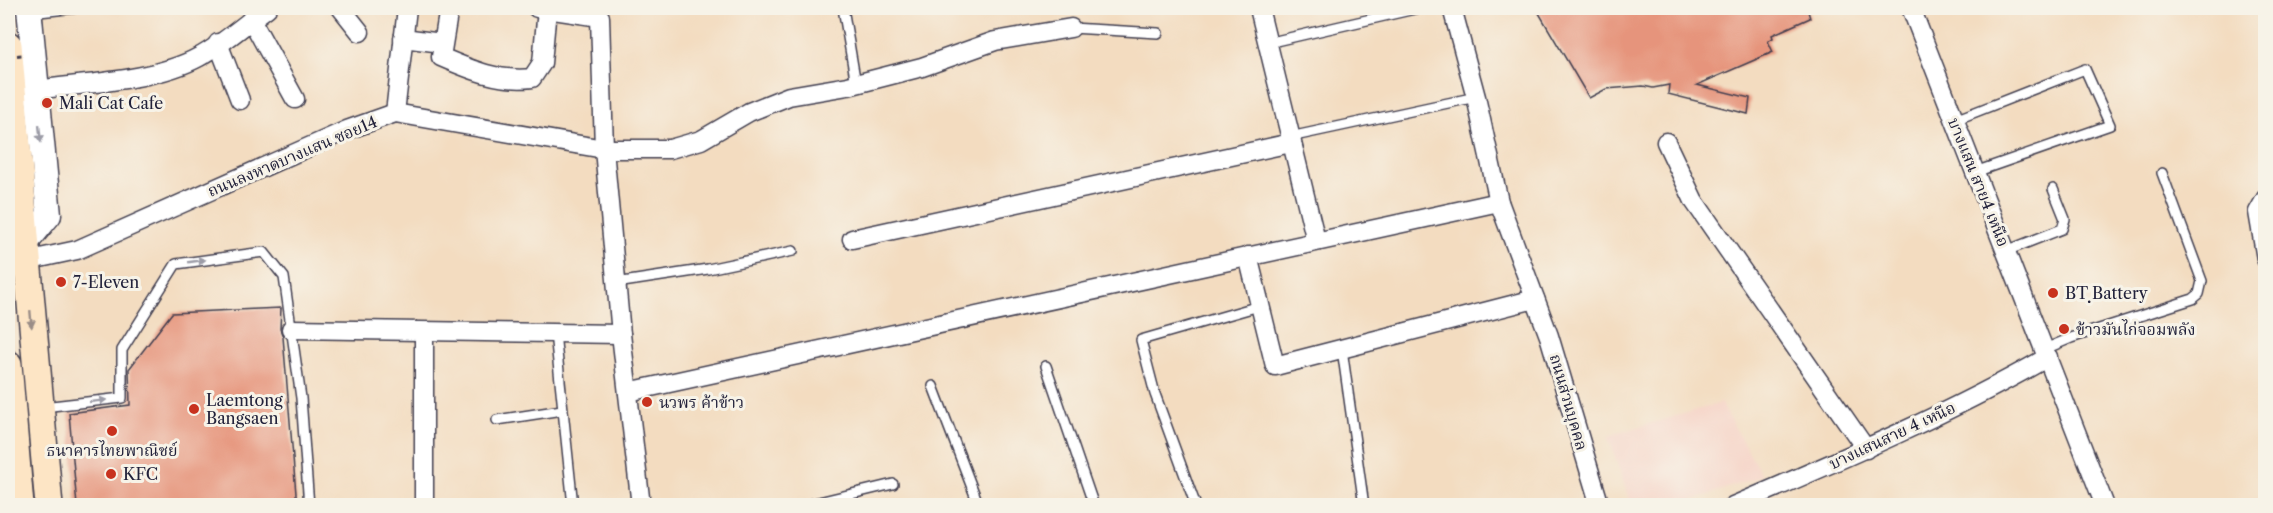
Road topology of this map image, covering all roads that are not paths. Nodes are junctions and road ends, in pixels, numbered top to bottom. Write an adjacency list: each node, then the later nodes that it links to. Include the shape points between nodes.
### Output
1 (76, 8): 12 (lane)
2 (267, 8): 13 (street)
3 (341, 8): 15 (street)
4 (407, 8): 17 (street)
5 (449, 8): 19 (street)
6 (542, 8): 19 (street, via 542,63 532,78 514,80 474,71 441,57); 31 (street, via 600,17)
7 (843, 8): 22 (lane)
8 (1259, 8): 20 (street)
9 (1419, 8): 20 (lane)
10 (1452, 8): 24 (street, ถนนส่วนบุคคล)
11 (1911, 8): 28 (street, บางแสน สาย4 เหนือ)
12 (30, 10): 23 (street)
13 (251, 19): 18 (street); 25 (street)
14 (1071, 28): 16 (lane); 22 (street, ถนนลงหาดบางแสน ซอย14, via 995,41 922,67)
15 (360, 32)
16 (1158, 33)
17 (403, 38): 19 (street); 27 (street)
18 (218, 43): 23 (street, via 199,57 152,73); 26 (street)
19 (442, 43)
20 (1267, 43): 29 (street)
21 (15, 50): 32 (main road)
22 (856, 84): 31 (street, ถนนลงหาดบางแสน ซอย14, via 789,96 749,112 701,140 670,149)
23 (36, 90): 42 (street, one-way to 42, via 49,215)
24 (1476, 97): 29 (lane); 37 (street, ถนนส่วนบุคคล)
25 (295, 99)
26 (240, 100)
27 (395, 113): 31 (street, ถนนลงหาดบางแสน ซอย14); 42 (street, ถนนลงหาดบางแสน ซอย14, via 347,130 76,250)
28 (1955, 120): 33 (street, บางแสน สาย4 เหนือ); 33 (lane, via 2085,69 2110,125)
29 (1290, 140): 38 (street); 39 (street)
30 (1666, 142): 62 (street, via 1694,201)
31 (604, 149): 45 (street)
32 (12, 153): 42 (main road)
33 (1975, 172): 41 (street, บางแสน สาย4 เหนือ)
34 (2162, 173): 53 (lane, via 2202,281 2199,294 2071,338)
35 (2053, 189): 41 (lane, via 2065,219 2061,229)
36 (2265, 198): 44 (street, via 2258,212)
37 (1499, 202): 39 (street); 46 (street, ถนนส่วนบุคคล)
38 (852, 239)
39 (1316, 241): 43 (street)
40 (793, 251): 45 (lane)
41 (2006, 251): 53 (street, บางแสน สาย4 เหนือ)
42 (25, 252): 58 (main road, one-way to 58)
43 (1248, 256): 47 (street); 57 (street)
44 (2265, 259)
45 (616, 283): 51 (street)
46 (1535, 299): 52 (street); 75 (street, ถนนส่วนบุคคล)
47 (1259, 306): 52 (street, via 1275,366); 73 (lane, via 1142,340 1155,394)
48 (291, 329): 49 (street); 58 (lane, one-way to 48, via 122,398 122,350 176,264 264,252 284,277); 66 (lane)
49 (424, 333): 50 (street); 67 (street)
50 (555, 333): 51 (street); 59 (lane)
51 (621, 334): 57 (street)
52 (1342, 349): 74 (lane)
53 (2046, 353): 62 (street, บางแสนสาย 4 เหนือ, via 2004,382); 77 (street, บางแสน สาย4 เหนือ)
54 (8, 364): 61 (main road)
55 (1046, 366): 72 (lane)
56 (933, 386): 71 (lane)
57 (628, 392): 69 (street)
58 (40, 408): 65 (main road)
59 (562, 410): 60 (lane); 68 (lane)
60 (497, 420)
61 (11, 445): 64 (main road)
62 (1866, 449): 76 (street, บางแสนสาย 4 เหนือ)
63 (893, 484): 70 (lane)
64 (20, 506)
65 (49, 506)
66 (309, 506)
67 (424, 506)
68 (573, 506)
69 (641, 506)
70 (802, 506)
71 (979, 506)
72 (1094, 506)
73 (1196, 506)
74 (1364, 506)
75 (1600, 506)
76 (1733, 506)
77 (2105, 506)

